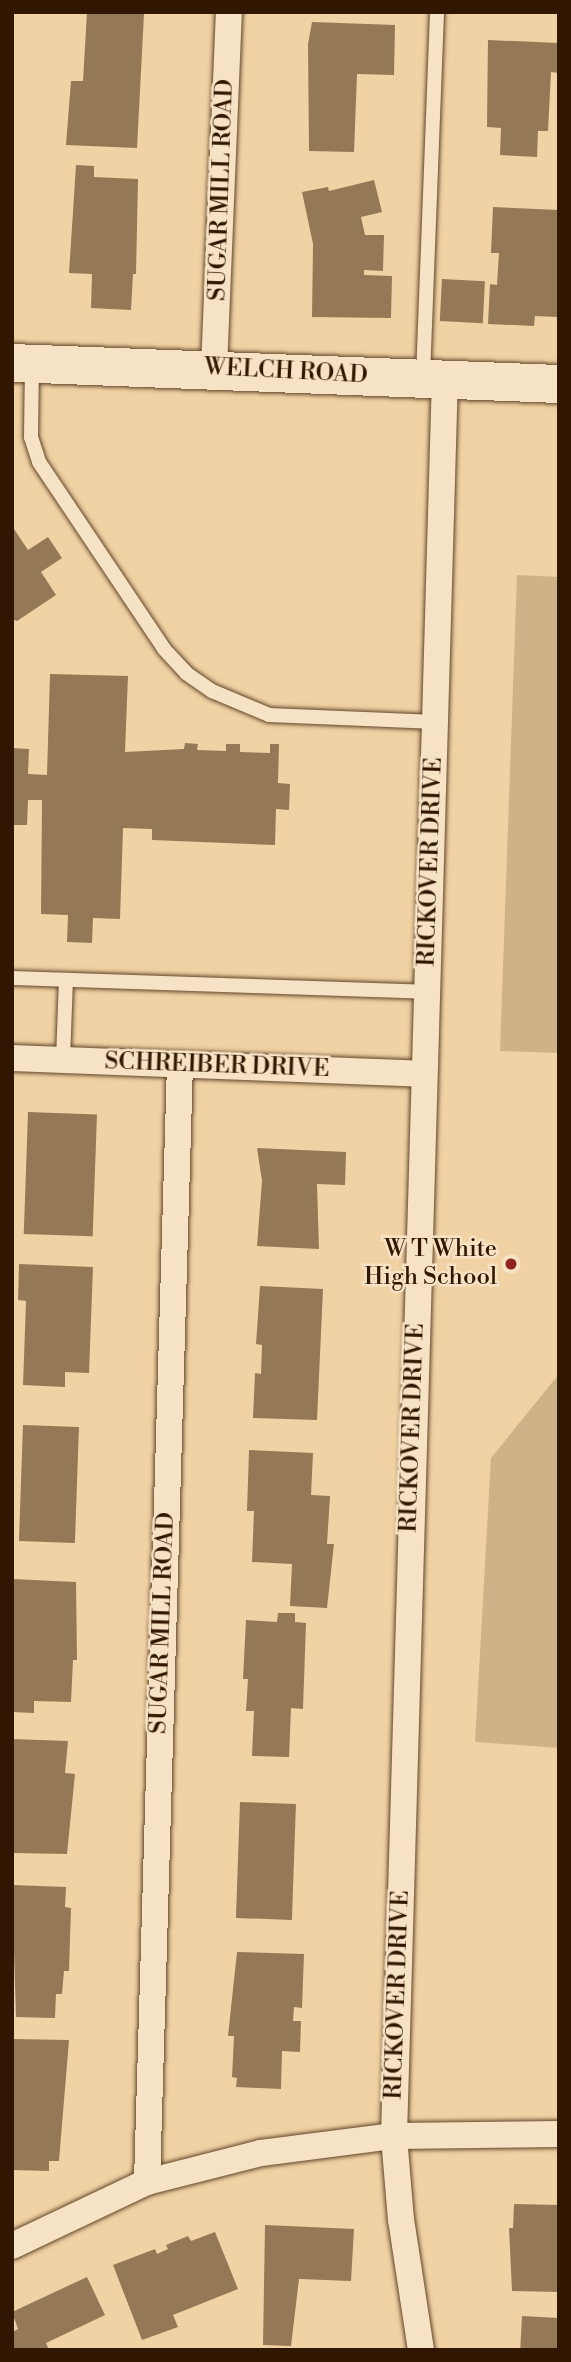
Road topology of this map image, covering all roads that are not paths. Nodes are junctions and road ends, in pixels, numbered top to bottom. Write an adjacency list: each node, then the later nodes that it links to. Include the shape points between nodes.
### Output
1 (229, 12): 4 (street, SUGAR MILL ROAD)
2 (437, 12): 5 (lane)
3 (22, 363): 4 (street, WELCH ROAD); 7 (lane, via 38,461 164,649 186,673 212,691 269,715)
4 (214, 368): 5 (street, WELCH ROAD)
5 (434, 379): 6 (street, WELCH ROAD); 7 (street, RICKOVER DRIVE)
6 (559, 384)
7 (436, 722): 10 (street, RICKOVER DRIVE)
8 (12, 978): 9 (lane)
9 (66, 980): 10 (lane); 12 (lane)
10 (426, 992): 14 (street, RICKOVER DRIVE)
11 (12, 1058): 12 (street, SCHREIBER DRIVE)
12 (63, 1060): 13 (street, SCHREIBER DRIVE)
13 (180, 1065): 14 (street, SCHREIBER DRIVE); 17 (street, SUGAR MILL ROAD)
14 (422, 1074): 16 (street, RICKOVER DRIVE)
15 (559, 2134): 16 (street)
16 (394, 2136): 17 (street, via 261,2153); 19 (street, RICKOVER DRIVE, via 401,2220)
17 (147, 2182): 18 (street)
18 (12, 2246)
19 (421, 2350)

